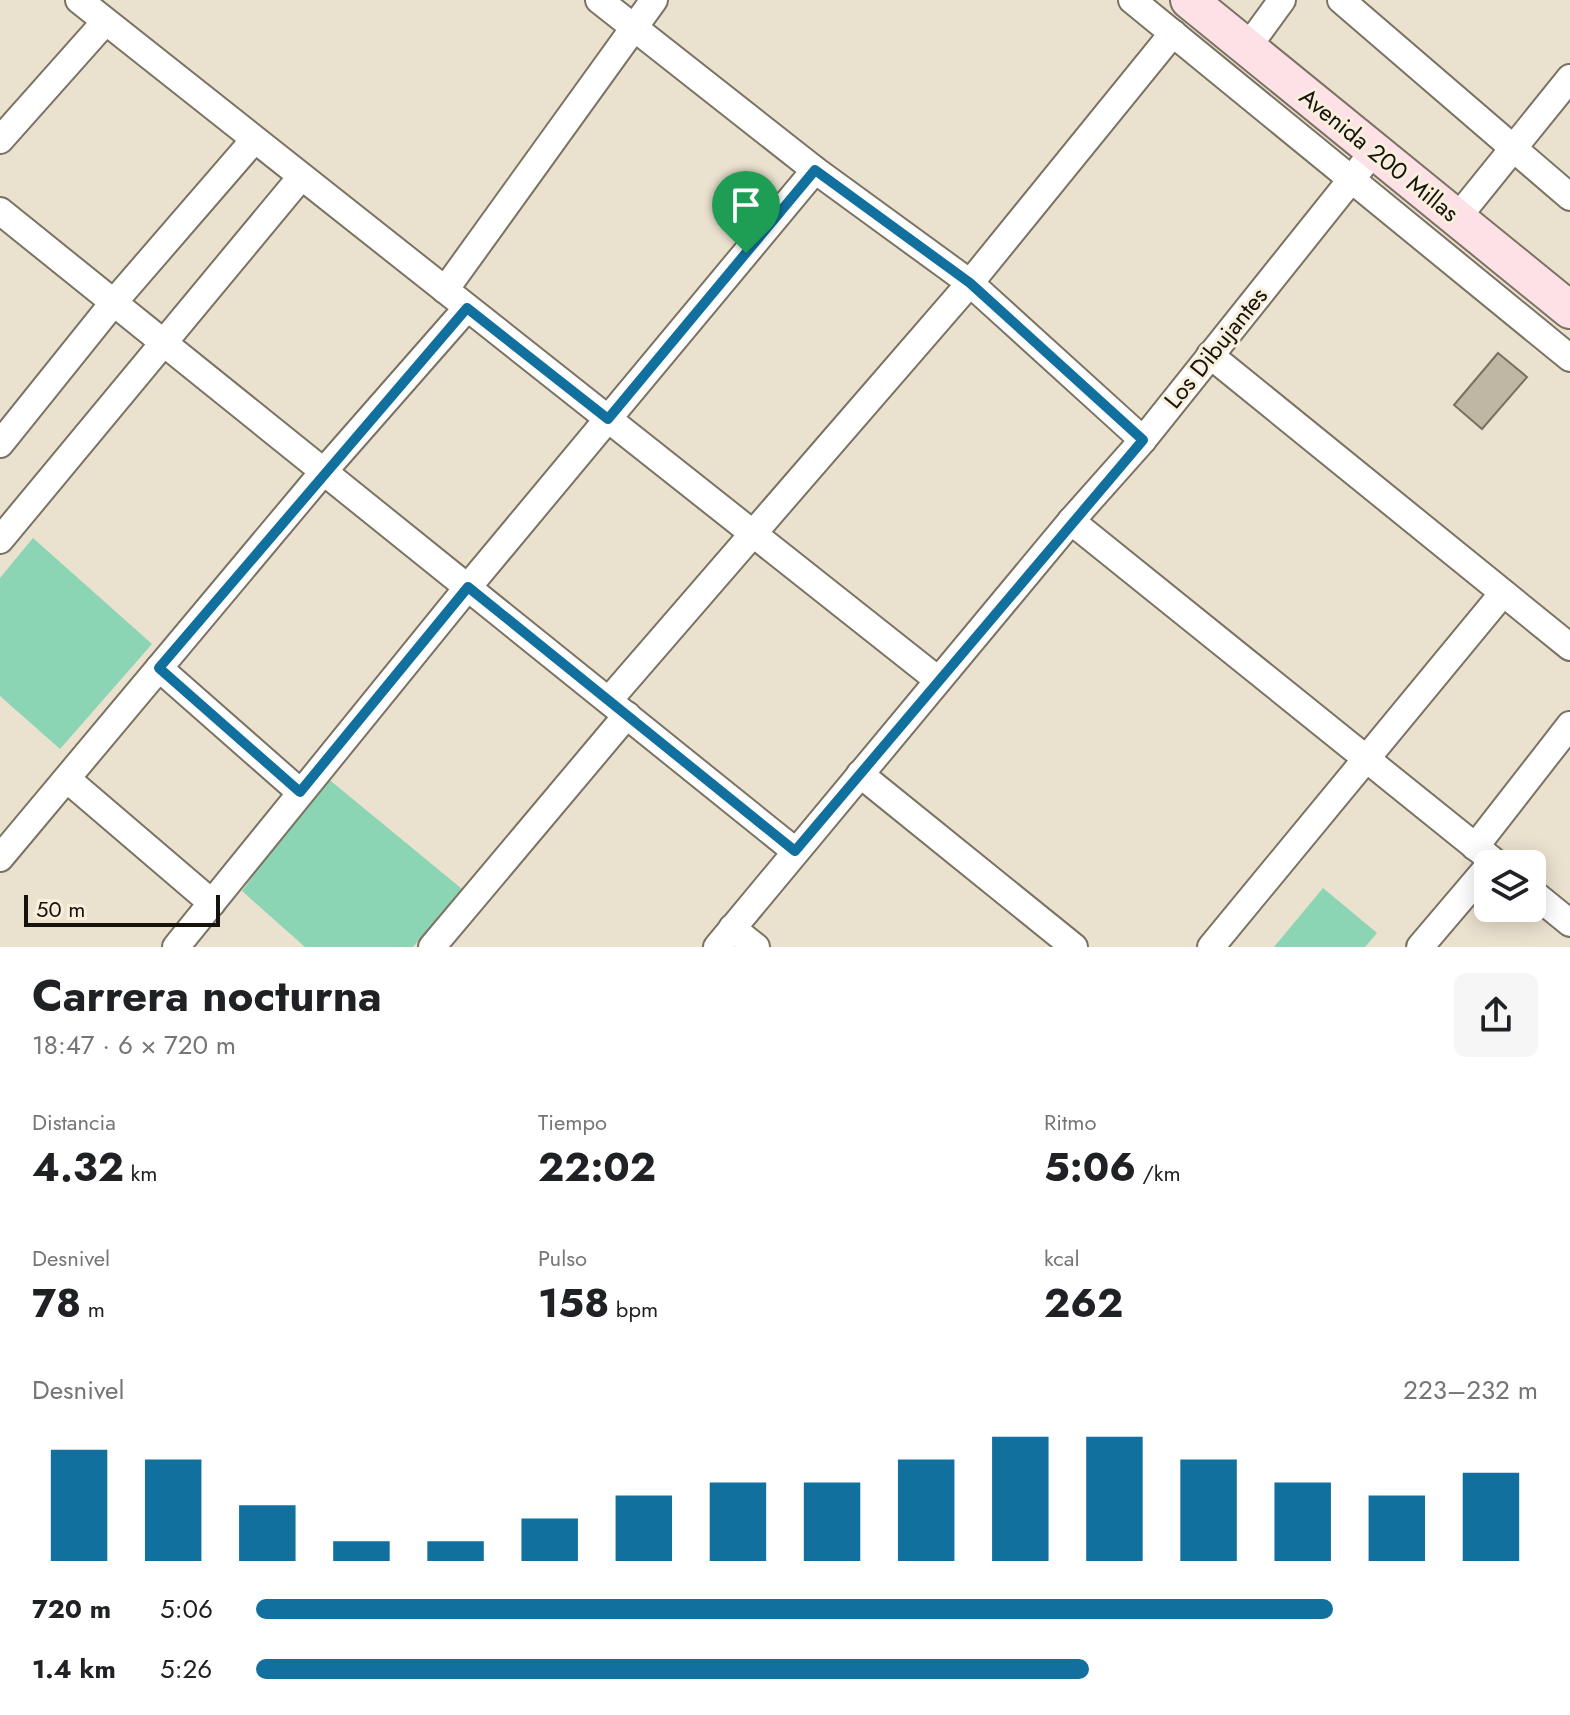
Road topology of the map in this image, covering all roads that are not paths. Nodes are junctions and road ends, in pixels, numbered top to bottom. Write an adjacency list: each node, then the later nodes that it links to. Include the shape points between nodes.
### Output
1 (79, 0): 8 (street)
2 (599, 0): 9 (street)
3 (654, 0): 9 (street)
4 (1132, 0): 10 (street)
5 (1189, 0): 11 (main road, Avenida 200 Millas)
6 (1282, 0): 11 (street)
7 (1341, 0): 15 (street)
8 (105, 22): 13 (street); 14 (street)
9 (633, 28): 17 (street); 23 (street)
10 (1173, 33): 16 (street); 22 (street)
11 (1247, 48): 16 (main road, Avenida 200 Millas)
12 (1570, 78): 15 (street)
13 (0, 140)
14 (254, 140): 18 (street); 24 (street)
15 (1516, 149): 19 (street); 21 (street)
16 (1363, 165): 21 (main road, Avenida 200 Millas); 28 (street, Los Dibujantes); 29 (street)
17 (815, 170): 22 (street); 30 (street)
18 (301, 177): 23 (street); 27 (street)
19 (1570, 197)
20 (0, 211): 24 (street)
21 (1457, 218): 26 (main road, Avenida 200 Millas)
22 (970, 283): 31 (street); 35 (street)
23 (445, 290): 25 (street)
24 (114, 302): 27 (street); 32 (street)
25 (467, 308): 30 (street); 33 (street)
26 (1570, 310)
27 (162, 341): 33 (street); 36 (street)
28 (1210, 355): 31 (street, Los Dibujantes); 38 (street)
29 (1570, 358)
30 (608, 419): 35 (street); 37 (street)
31 (1143, 440): 34 (street, Los Dibujantes)
32 (0, 444)
33 (324, 471): 37 (street); 40 (street)
34 (1071, 521): 41 (street, Los Dibujantes); 44 (street)
35 (752, 533): 41 (street); 42 (street)
36 (0, 540)
37 (468, 587): 42 (street); 47 (street)
38 (1503, 593): 39 (street); 44 (street)
39 (1565, 633)
40 (159, 668): 46 (street); 47 (street)
41 (938, 680): 45 (street, Los Dibujantes)
42 (618, 707): 50 (street); 58 (street)
43 (1570, 725): 49 (street)
44 (1366, 758): 48 (street); 61 (street)
45 (860, 774): 50 (street, Los Dibujantes); 60 (street)
46 (67, 779): 51 (street); 53 (street)
47 (300, 792): 53 (street)
48 (1477, 850)
49 (1495, 850)
50 (795, 851): 56 (street, Los Dibujantes)
51 (0, 858)
52 (1474, 879): 62 (street)
53 (212, 903): 57 (street)
54 (1546, 903): 55 (street)
55 (1570, 923)
56 (724, 938): 59 (street)
57 (176, 947)
58 (432, 947)
59 (756, 947)
60 (1074, 947)
61 (1211, 947)
62 (1420, 947)

